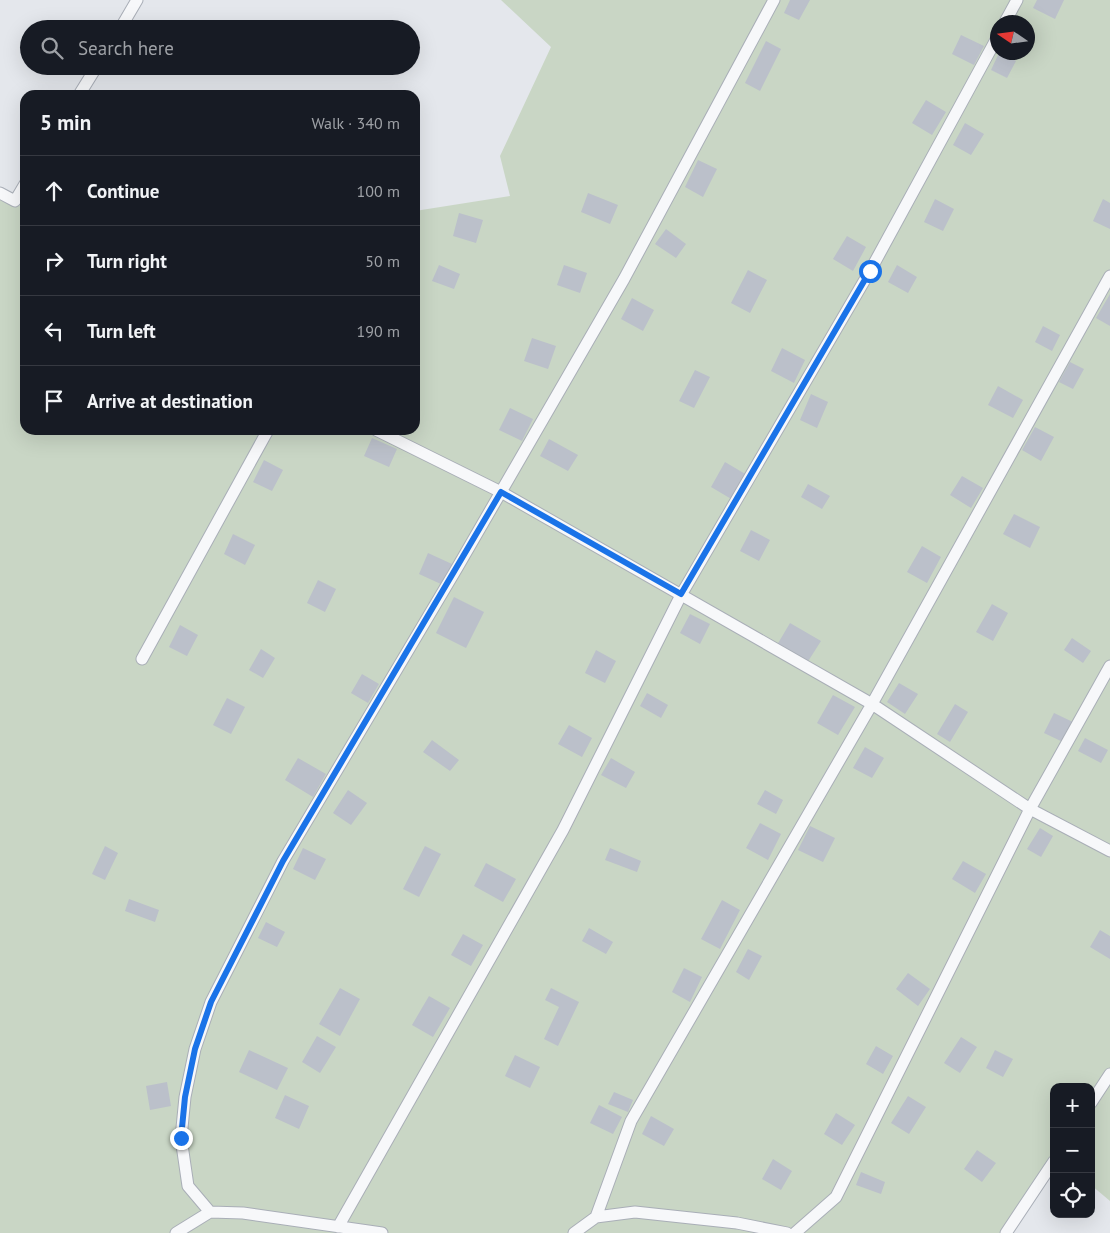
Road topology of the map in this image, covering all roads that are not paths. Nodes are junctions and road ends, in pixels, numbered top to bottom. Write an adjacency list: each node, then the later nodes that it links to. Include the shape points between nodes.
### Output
1 (137, 0): 5 (lane)
2 (774, 0): 14 (lane, via 624,279)
3 (1017, 0): 4 (lane)
4 (1009, 15)
5 (125, 20)
6 (990, 51): 15 (lane, via 870,271)
7 (91, 75): 8 (lane)
8 (82, 90)
9 (20, 192): 10 (lane, via 15,201)
10 (0, 193)
11 (1110, 276): 18 (lane)
12 (265, 435): 16 (lane)
13 (386, 435): 14 (lane)
14 (501, 492): 15 (lane); 24 (lane, via 283,861 211,1002 195,1049 181,1138 188,1186)
15 (681, 594): 18 (lane); 26 (lane, via 563,830)
16 (142, 660)
17 (1110, 666): 19 (lane)
18 (872, 704): 19 (lane); 25 (lane, via 631,1121)
19 (1030, 809): 20 (lane); 31 (lane, via 836,1197)
20 (1110, 852)
21 (1110, 1074): 22 (lane)
22 (1095, 1097)
23 (1050, 1167): 32 (lane)
24 (210, 1212): 26 (lane, via 243,1213); 27 (lane)
25 (596, 1217): 29 (lane); 30 (lane, via 635,1212 737,1223)
26 (338, 1227): 28 (lane)
27 (176, 1233)
28 (382, 1233)
29 (574, 1233)
30 (787, 1233)
31 (795, 1233)
32 (1006, 1233)

